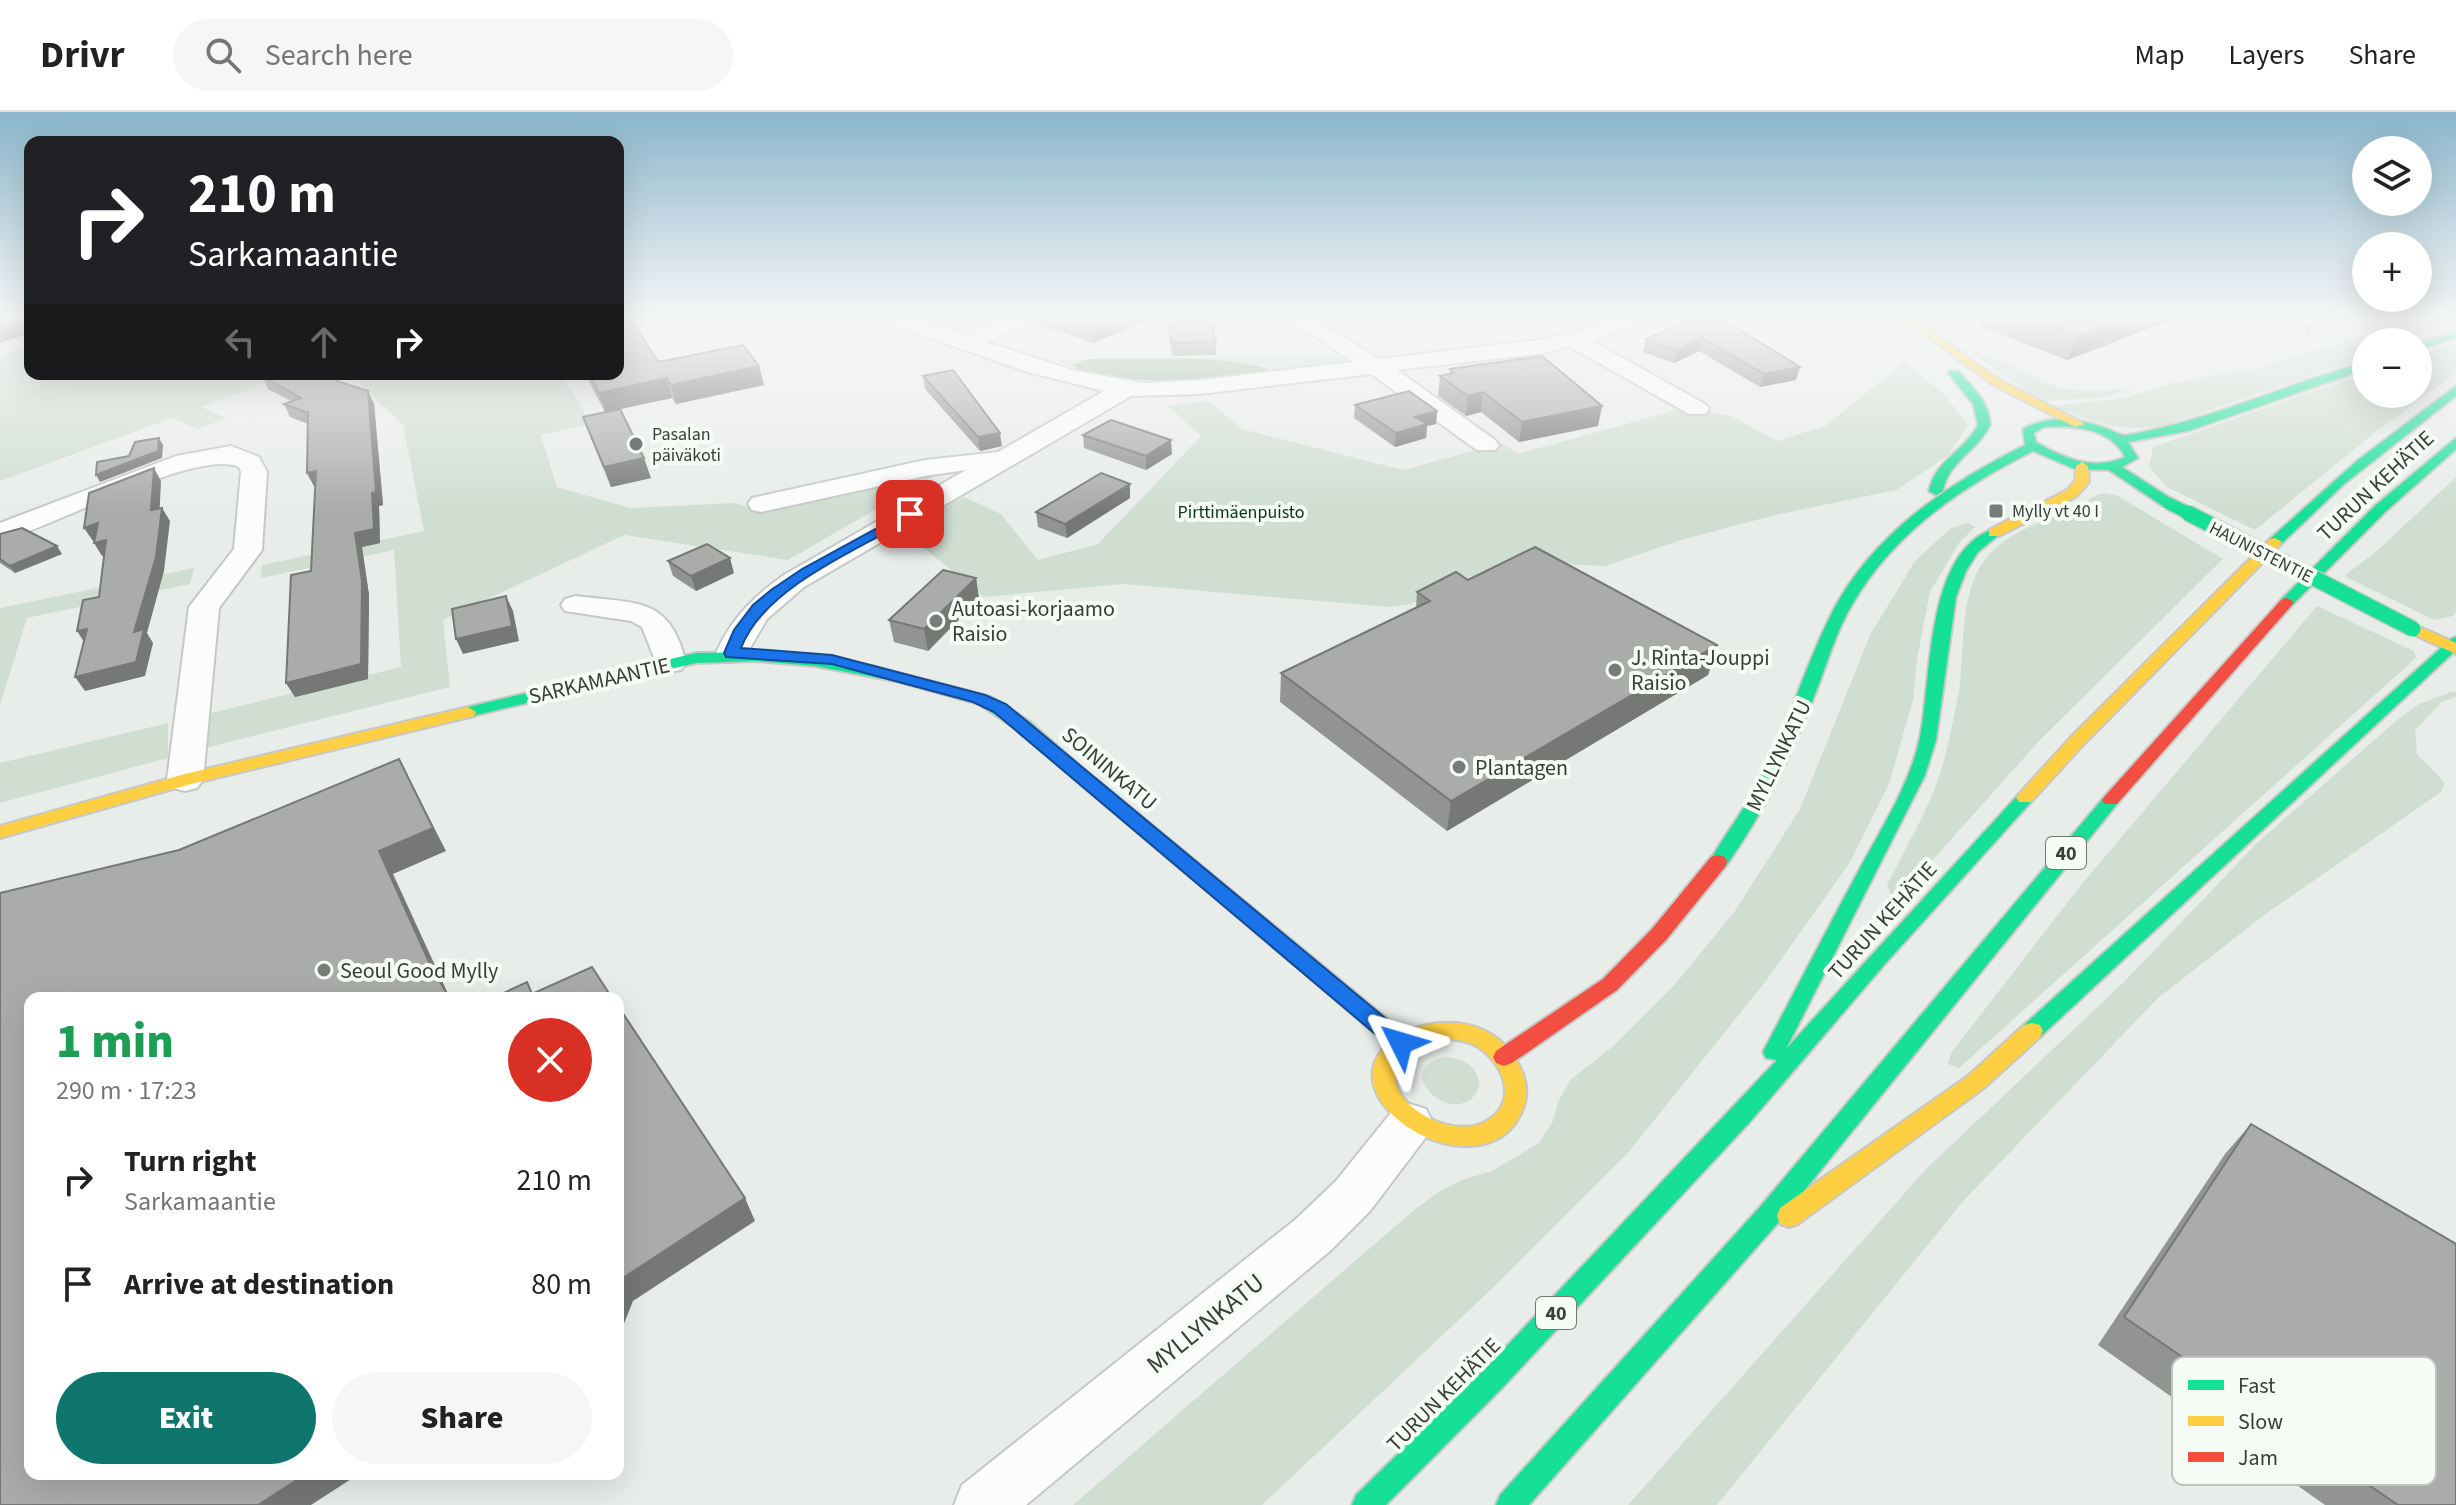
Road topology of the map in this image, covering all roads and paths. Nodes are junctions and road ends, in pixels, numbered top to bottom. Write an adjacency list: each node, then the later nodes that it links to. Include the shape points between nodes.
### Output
1 (1099, 382): 9 (street)
2 (1244, 382): 9 (street)
3 (1398, 382): 16 (street)
4 (1649, 382): 11 (street)
5 (1961, 382): 22 (main road, via 1985,421 1978,436 1937,477)
6 (1968, 382): 13 (main road)
7 (1996, 382): 12 (main road)
8 (2317, 382): 14 (main road, via 2184,428)
9 (1127, 388): 18 (street)
10 (2456, 390): 34 (main road, TURUN KEHÄTIE / 40, via 2307,509 2087,730)
11 (1697, 409)
12 (2081, 425): 13 (main road); 14 (main road)
13 (2034, 426): 17 (main road, via 2026,438)
14 (2120, 440): 20 (main road, via 2132,458)
15 (2456, 442): 36 (main road, TURUN KEHÄTIE / 40, via 2290,600 2129,775)
16 (1486, 445)
17 (2033, 446): 19 (main road); 22 (main road, MYLLYNKATU, via 1995,464)
18 (1013, 456): 21 (street, via 925,468); 26 (street, via 785,587 758,608)
19 (2082, 466): 20 (main road); 34 (main road, via 2082,482 2072,493 1986,537 1958,567 1949,593 1928,739 1912,788)
20 (2113, 467): 25 (main road, HAUNISTENTIE, bridge, via 2168,503)
21 (761, 504)
22 (1934, 507): 33 (main road, MYLLYNKATU, via 1887,546 1844,605 1772,779 1690,899 1594,998)
23 (0, 533): 30 (street, via 185,461 231,454 250,462 254,472 248,550 204,607)
24 (576, 605): 27 (street, via 638,613 654,621)
25 (2454, 646): 29 (main road)
26 (732, 653): 27 (main road, SARKAMAANTIE); 32 (main road, SOININKATU, via 832,659 1000,708)
27 (670, 663): 30 (main road, SARKAMAANTIE)
28 (2435, 683): 29 (main road)
29 (2412, 684): 36 (main road, via 1976,1082)
30 (185, 780): 31 (main road, SARKAMAANTIE)
31 (0, 832)
32 (1401, 1043): 33 (main road, via 1416,1034 1453,1030 1490,1044); 35 (main road, via 1389,1056 1386,1091)
33 (1504, 1057): 35 (main road, via 1517,1091 1513,1109 1501,1124 1486,1133 1448,1137)
34 (1741, 1116): 38 (main road, TURUN KEHÄTIE / 40, via 1495,1377)
35 (1410, 1123): 37 (street, MYLLYNKATU, via 1353,1196 1313,1235)
36 (1737, 1253): 39 (main road, TURUN KEHÄTIE / 40)
37 (982, 1505)
38 (1366, 1505)
39 (1510, 1505)

